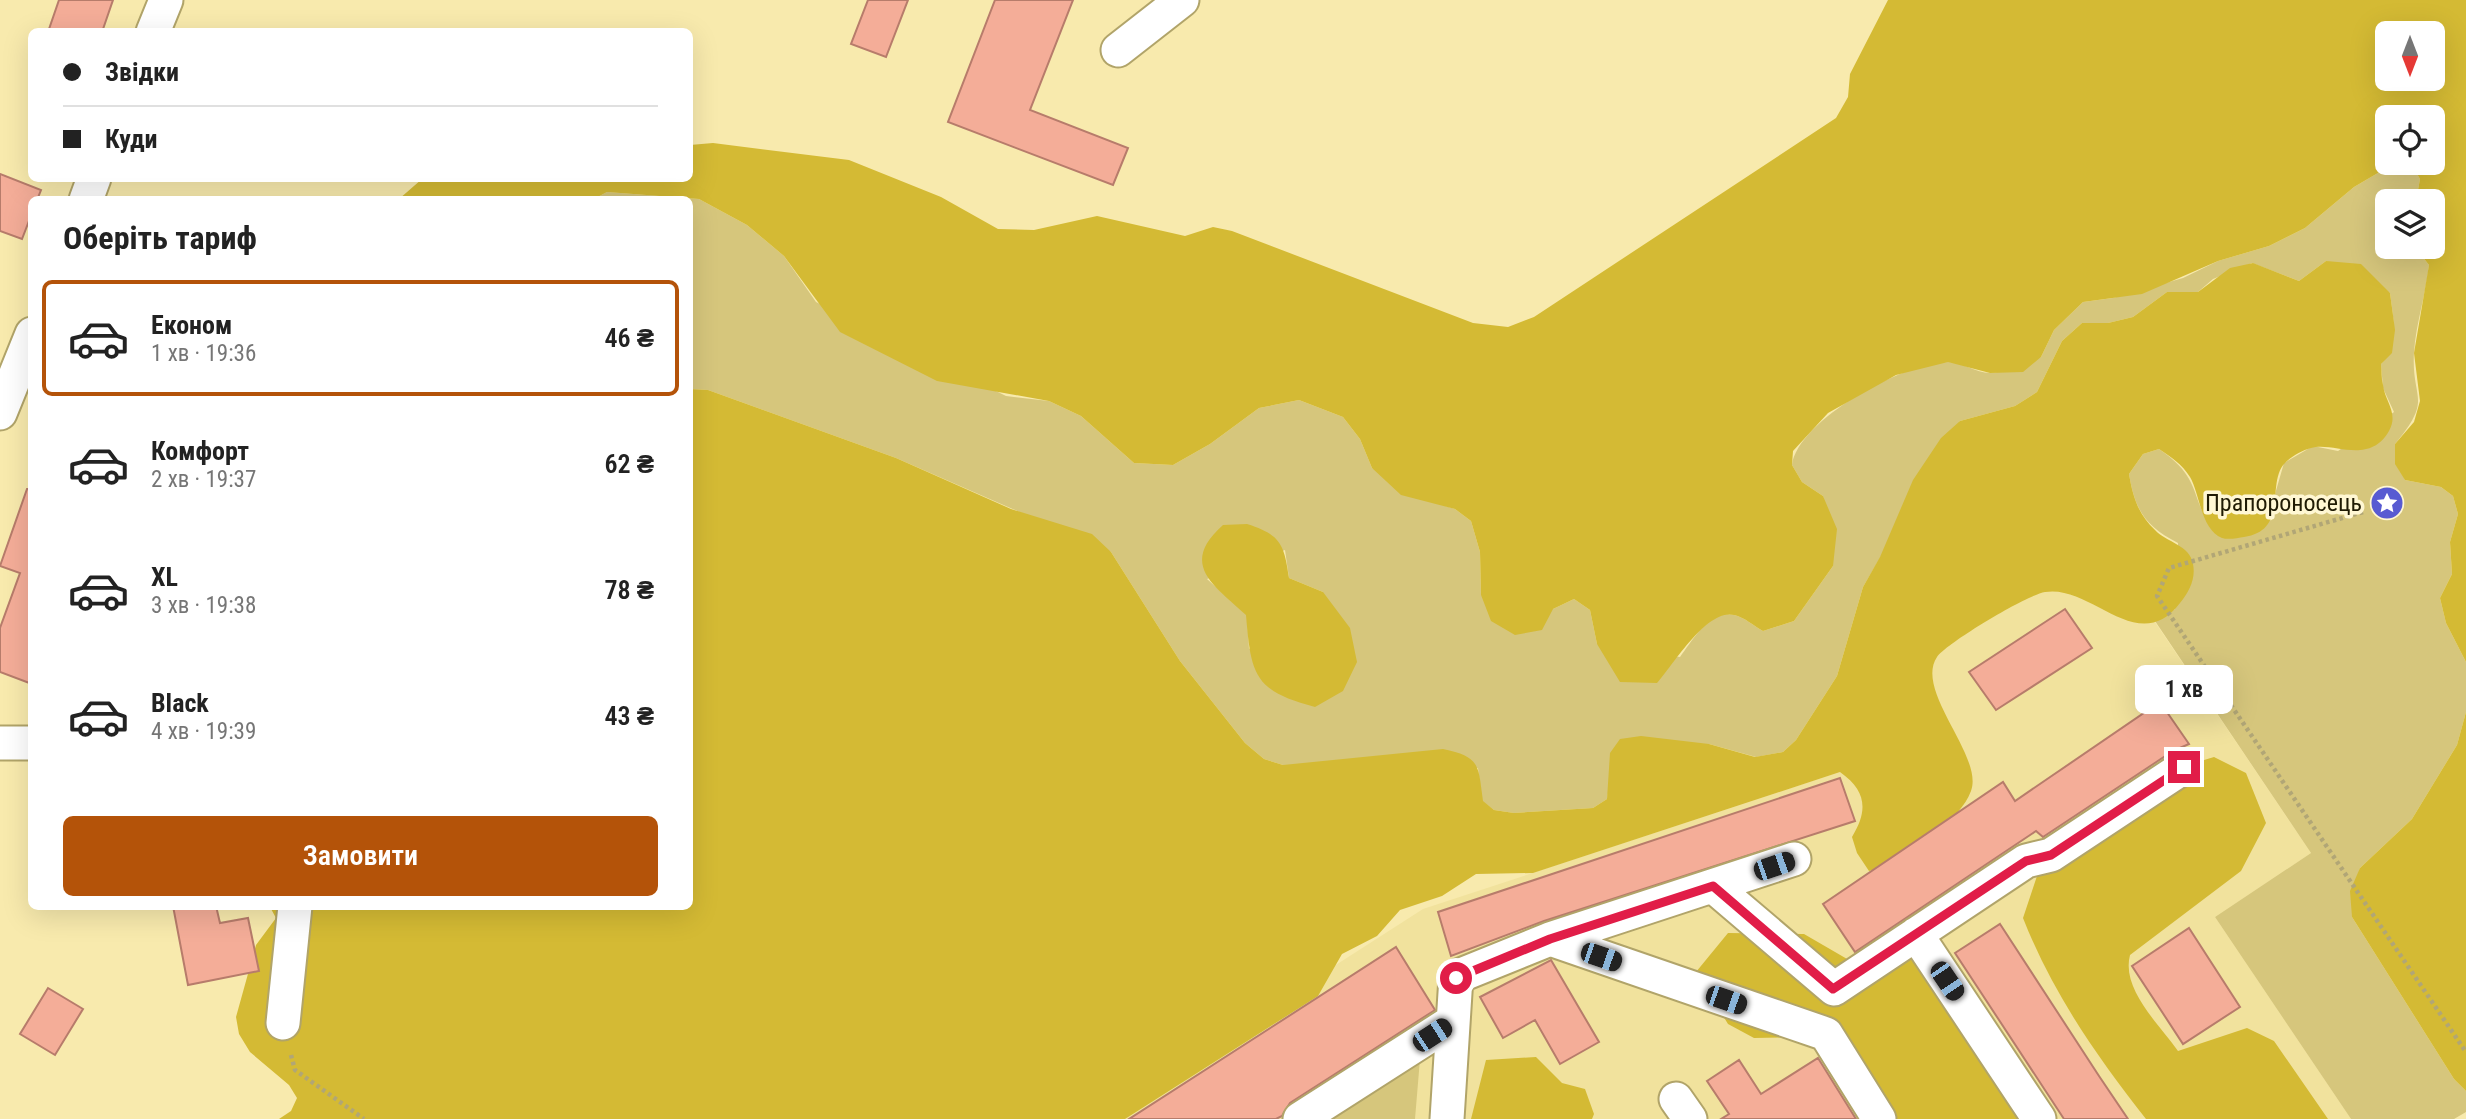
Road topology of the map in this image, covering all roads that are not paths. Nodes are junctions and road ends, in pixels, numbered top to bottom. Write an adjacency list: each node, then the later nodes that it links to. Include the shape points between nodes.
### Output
1 (166, 0): 3 (street)
2 (1182, 0): 4 (street)
3 (155, 28)
4 (1118, 50)
5 (28, 344): 6 (street)
6 (0, 413)
7 (0, 743): 8 (street)
8 (28, 743)
9 (2184, 767): 13 (street, via 2051,855 2026,861)
10 (1794, 859): 11 (street)
11 (1713, 886): 13 (street, via 1833,989); 14 (street)
12 (295, 910): 16 (street)
13 (1916, 934): 20 (street)
14 (1550, 939): 15 (street, via 1456,978); 19 (street, via 1826,1034)
15 (1453, 1021): 17 (street); 18 (street)
16 (283, 1023)
17 (1300, 1119)
18 (1447, 1119)
19 (1879, 1119)
20 (2039, 1119)

